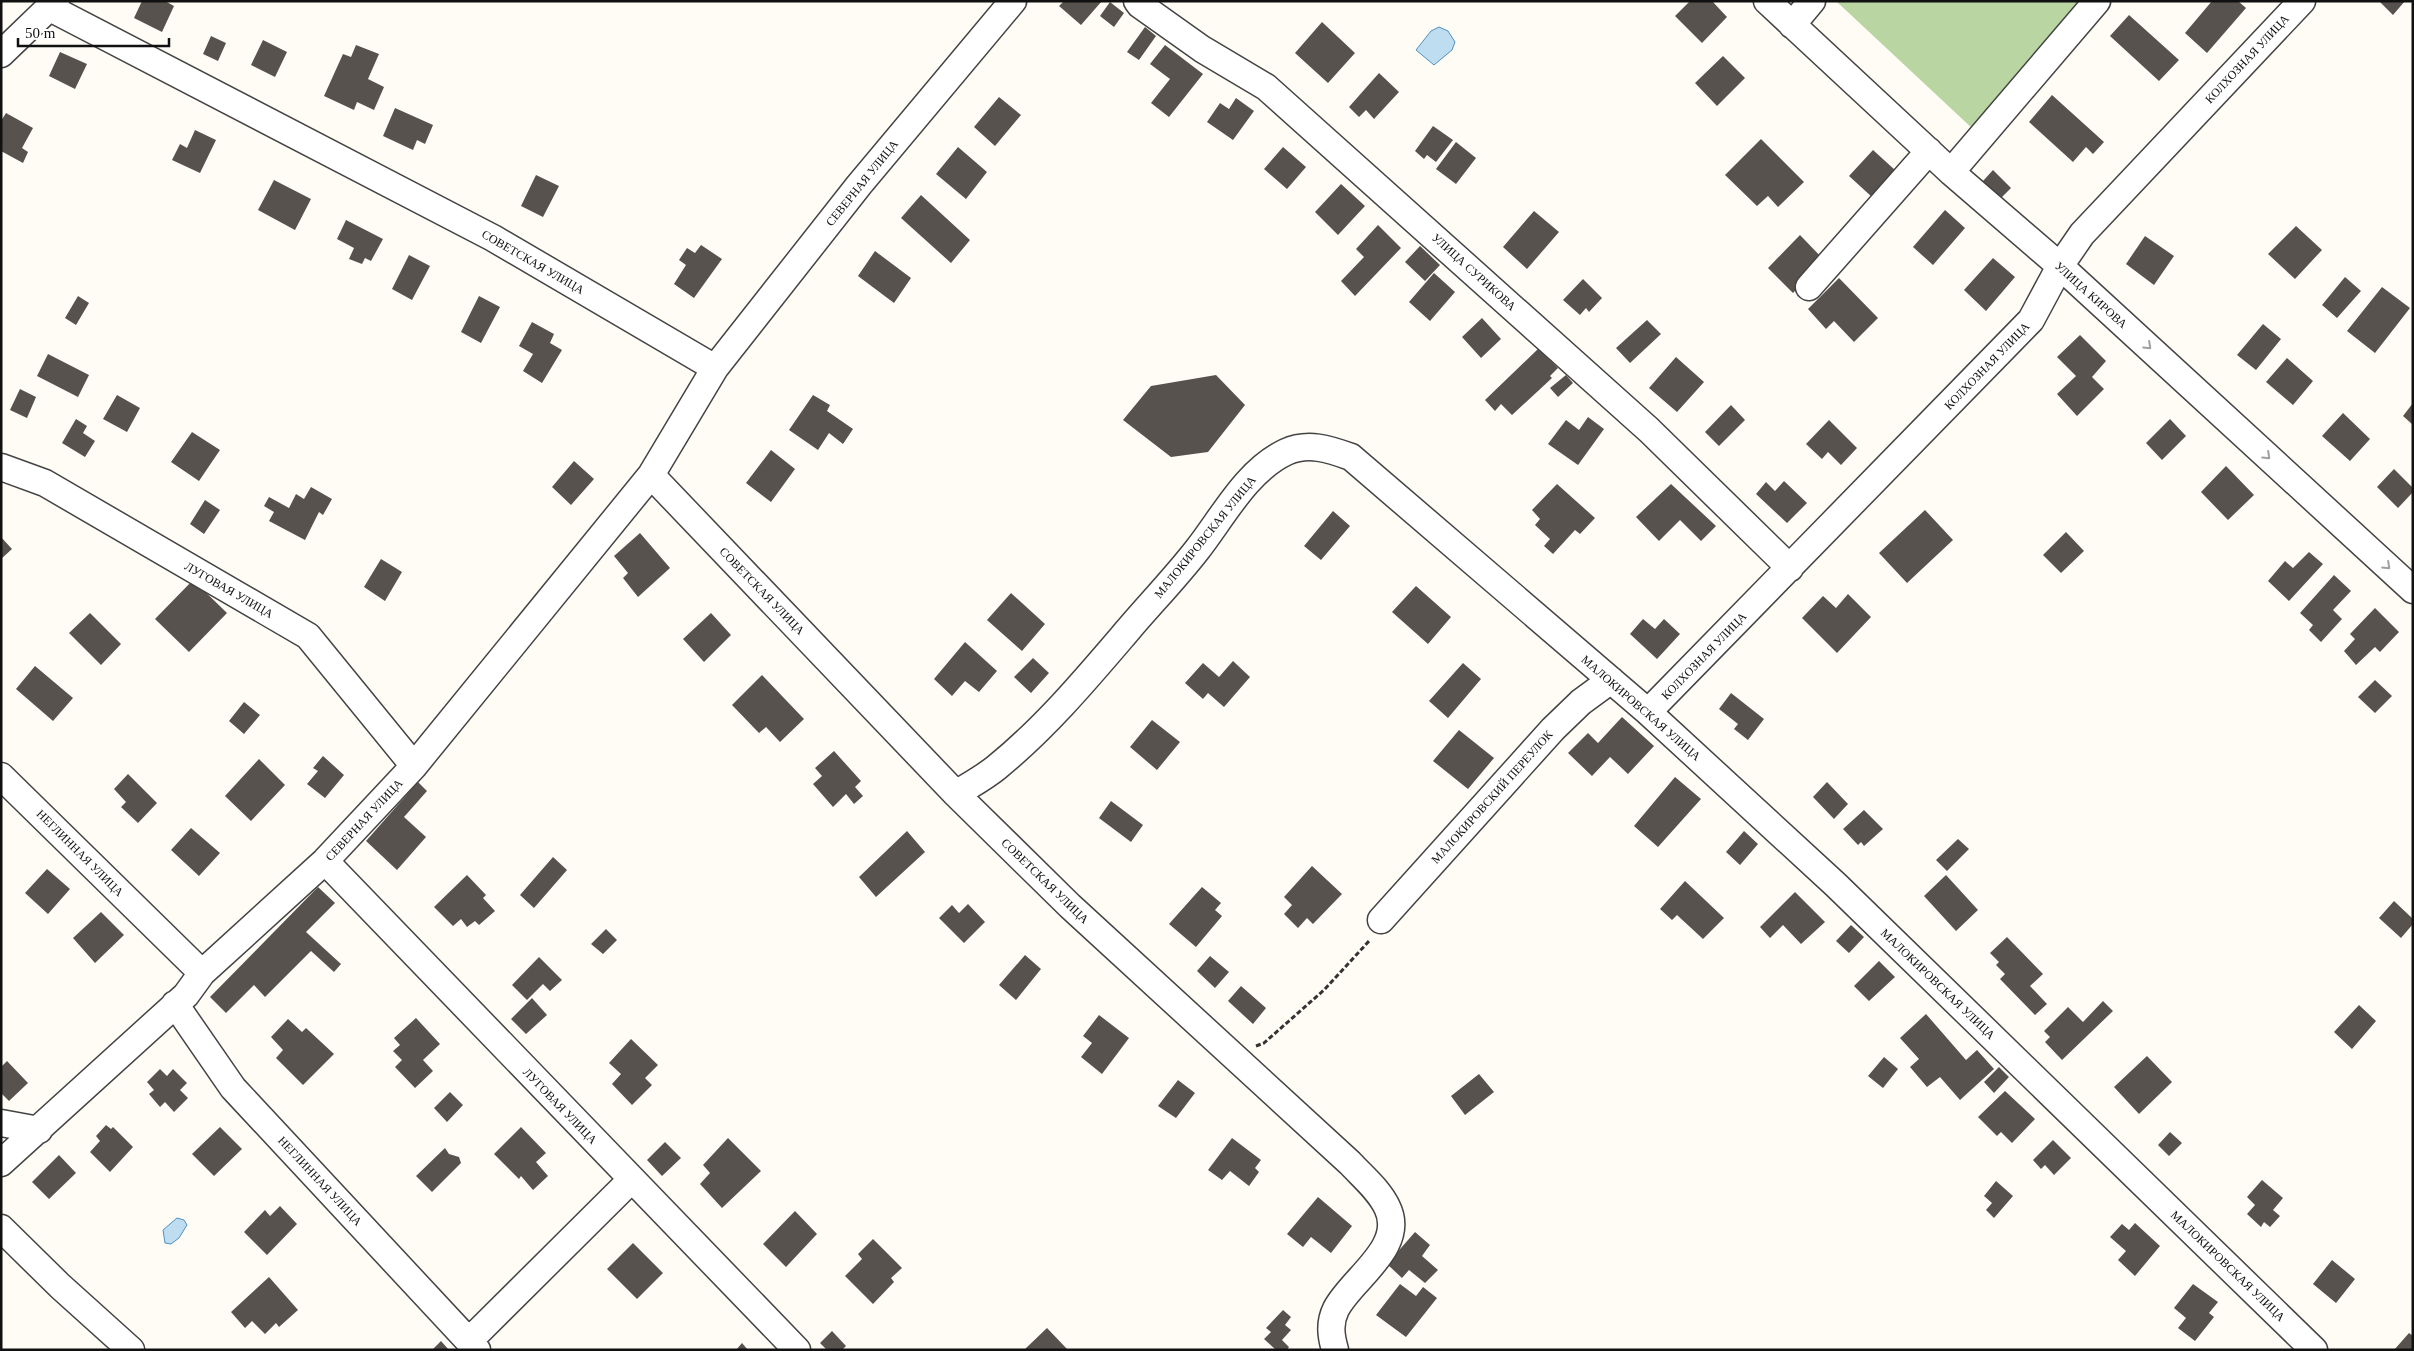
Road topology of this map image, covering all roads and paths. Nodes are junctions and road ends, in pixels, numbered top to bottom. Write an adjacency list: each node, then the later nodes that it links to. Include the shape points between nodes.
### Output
1 (1013, 1): 14 (street, СЕВЕРНАЯ УЛИЦА, via 859,185)
2 (1137, 1): 17 (street, УЛИЦА СУРИКОВА, via 1202,49 1266,87 1649,430)
3 (1768, 1): 8 (street, УЛИЦА КИРОВА)
4 (1812, 1): 8 (street)
5 (2097, 1): 11 (street)
6 (2302, 1): 12 (street, КОЛХОЗНАЯ УЛИЦА, via 2082,234)
7 (53, 5): 9 (street); 14 (street, СОВЕТСКАЯ УЛИЦА, via 493,238)
8 (1792, 25): 10 (street, УЛИЦА КИРОВА)
9 (1, 54)
10 (1929, 152): 11 (street, УЛИЦА КИРОВА); 13 (street)
11 (1951, 172): 12 (street, УЛИЦА КИРОВА)
12 (2060, 266): 17 (street, КОЛХОЗНАЯ УЛИЦА, via 2031,320); 18 (street, УЛИЦА КИРОВА, one-way to 18)
13 (1809, 287)
14 (715, 368): 16 (street)
15 (1, 467): 21 (street, ЛУГОВАЯ УЛИЦА, via 45,483 308,636)
16 (651, 475): 21 (street, СЕВЕРНАЯ УЛИЦА); 23 (street, СОВЕТСКАЯ УЛИЦА)
17 (1790, 568): 20 (street, КОЛХОЗНАЯ УЛИЦА)
18 (2413, 590)
19 (1611, 680): 20 (street, МАЛОКИРОВСКАЯ УЛИЦА); 23 (street, МАЛОКИРОВСКАЯ УЛИЦА, via 1351,457 1324,447 1301,447 1266,464 1085,680 996,768); 25 (street, МАЛОКИРОВСКИЙ ПЕРЕУЛОК, via 1581,702 1553,729)
20 (1648, 712): 39 (street, МАЛОКИРОВСКАЯ УЛИЦА, via 1836,885)
21 (414, 766): 24 (street, СЕВЕРНАЯ УЛИЦА)
22 (1, 776): 26 (street, НЕГЛИННАЯ УЛИЦА)
23 (956, 794): 28 (street, СОВЕТСКАЯ УЛИЦА, via 1070,906)
24 (324, 861): 26 (street, СЕВЕРНАЯ УЛИЦА); 33 (street, ЛУГОВАЯ УЛИЦА)
25 (1381, 920): 28 (path, via 1376,932 1324,990 1264,1043)
26 (202, 974): 27 (street, СЕВЕРНАЯ УЛИЦА)
27 (175, 1004): 30 (street, СЕВЕРНАЯ УЛИЦА); 35 (street, НЕГЛИННАЯ УЛИЦА, via 233,1088)
28 (1233, 1056): 38 (street, СОВЕТСКАЯ УЛИЦА, via 1350,1163 1388,1208 1391,1226 1386,1243 1377,1260 1336,1308 1331,1336)
29 (1, 1123): 30 (street)
30 (39, 1130): 31 (street); 32 (street, СЕВЕРНАЯ УЛИЦА)
31 (1, 1144)
32 (1, 1162)
33 (631, 1180): 35 (street); 37 (street, ЛУГОВАЯ УЛИЦА)
34 (1, 1228): 36 (street)
35 (473, 1346)
36 (131, 1350)
37 (797, 1350)
38 (1335, 1350)
39 (2314, 1350)

